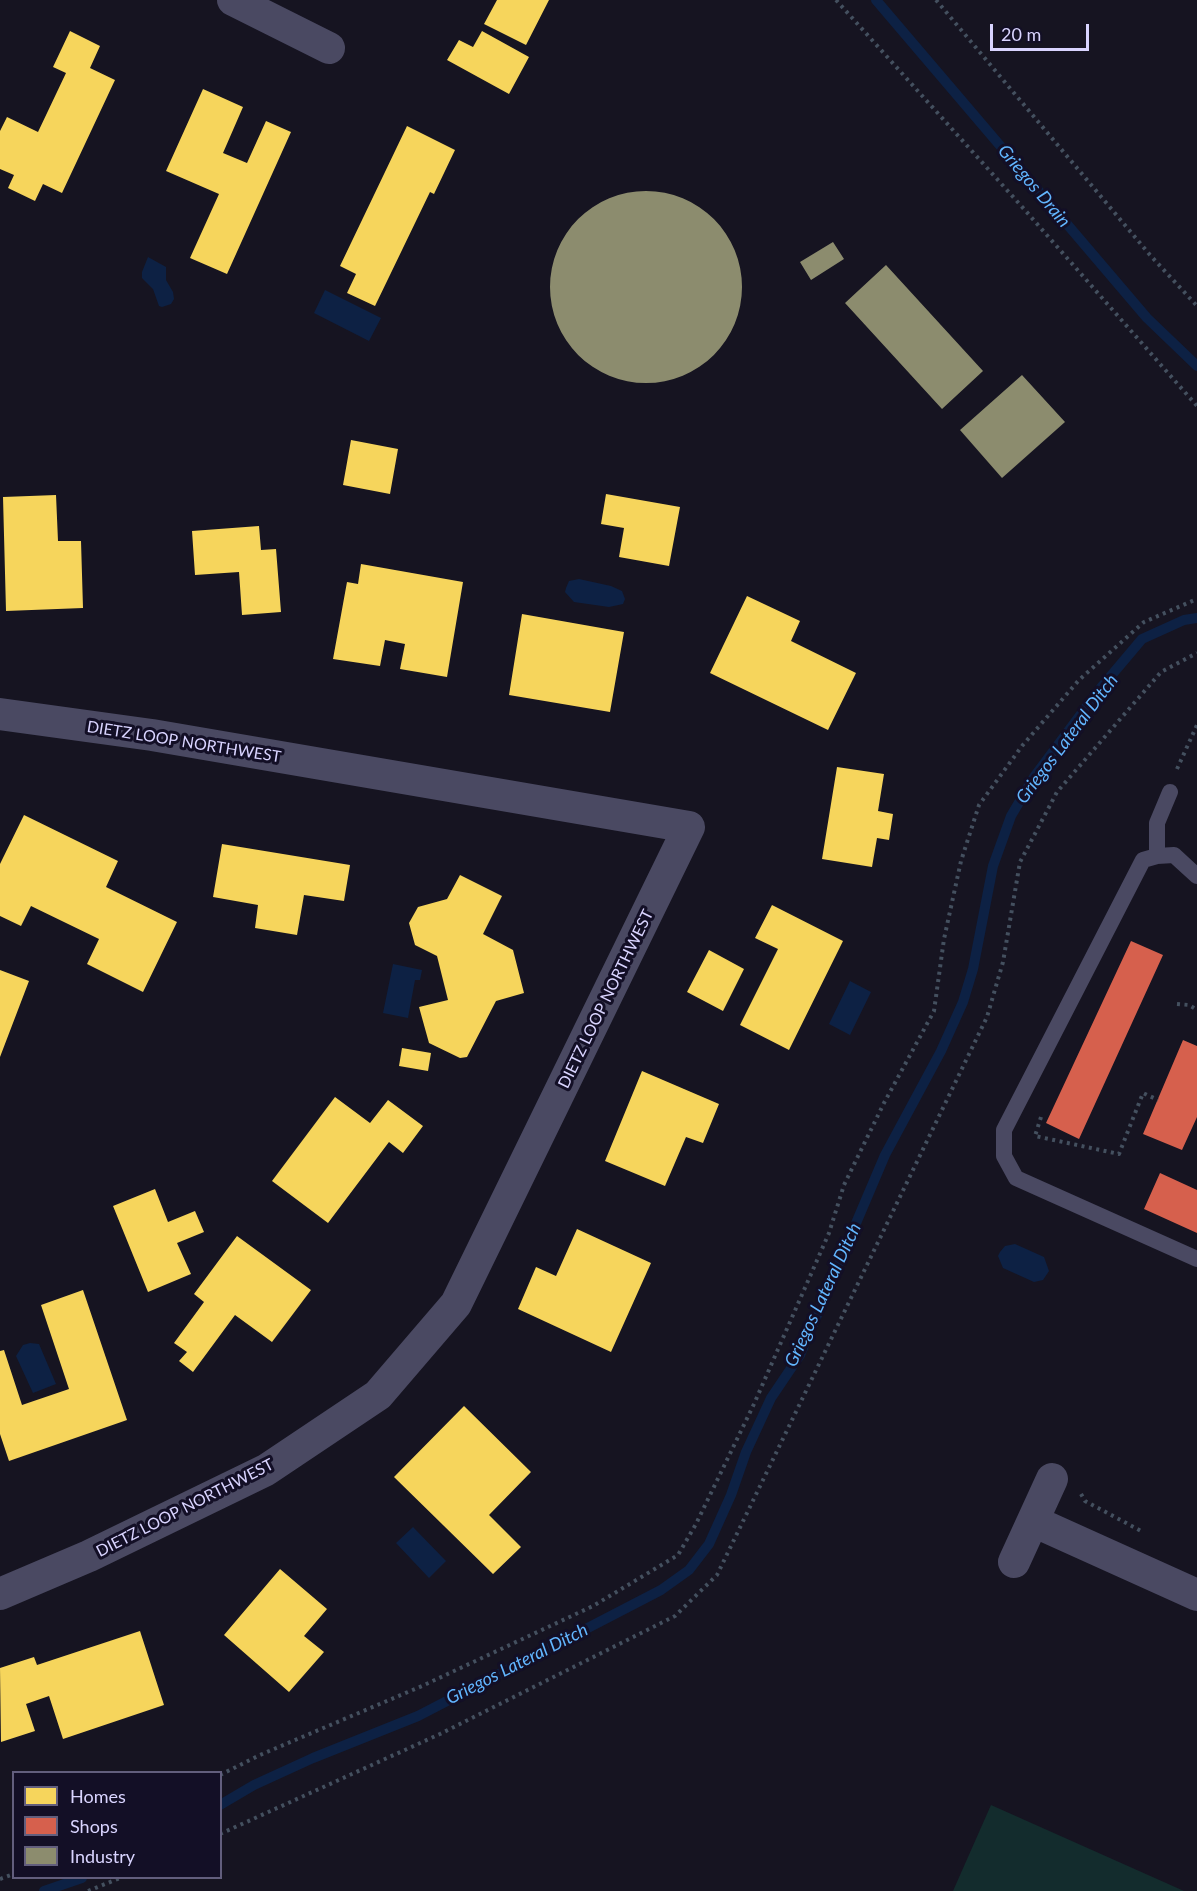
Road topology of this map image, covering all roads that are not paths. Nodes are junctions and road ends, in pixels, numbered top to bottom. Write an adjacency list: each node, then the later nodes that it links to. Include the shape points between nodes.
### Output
1 (232, 0): 2 (street)
2 (329, 48)
3 (0, 714): 11 (street, DIETZ LOOP NORTHWEST, via 152,735 688,827 456,1304 378,1395 266,1470 89,1556)
4 (1170, 792): 5 (lane, via 1157,823)
5 (1157, 856): 6 (lane, via 1174,855); 7 (lane, via 1143,860 1009,1120 1004,1130 1004,1156 1016,1178)
6 (1197, 876)
7 (1197, 1259)
8 (1052, 1479): 9 (street)
9 (1033, 1521): 10 (street); 12 (street)
10 (1014, 1562)
11 (0, 1594)
12 (1197, 1594)

